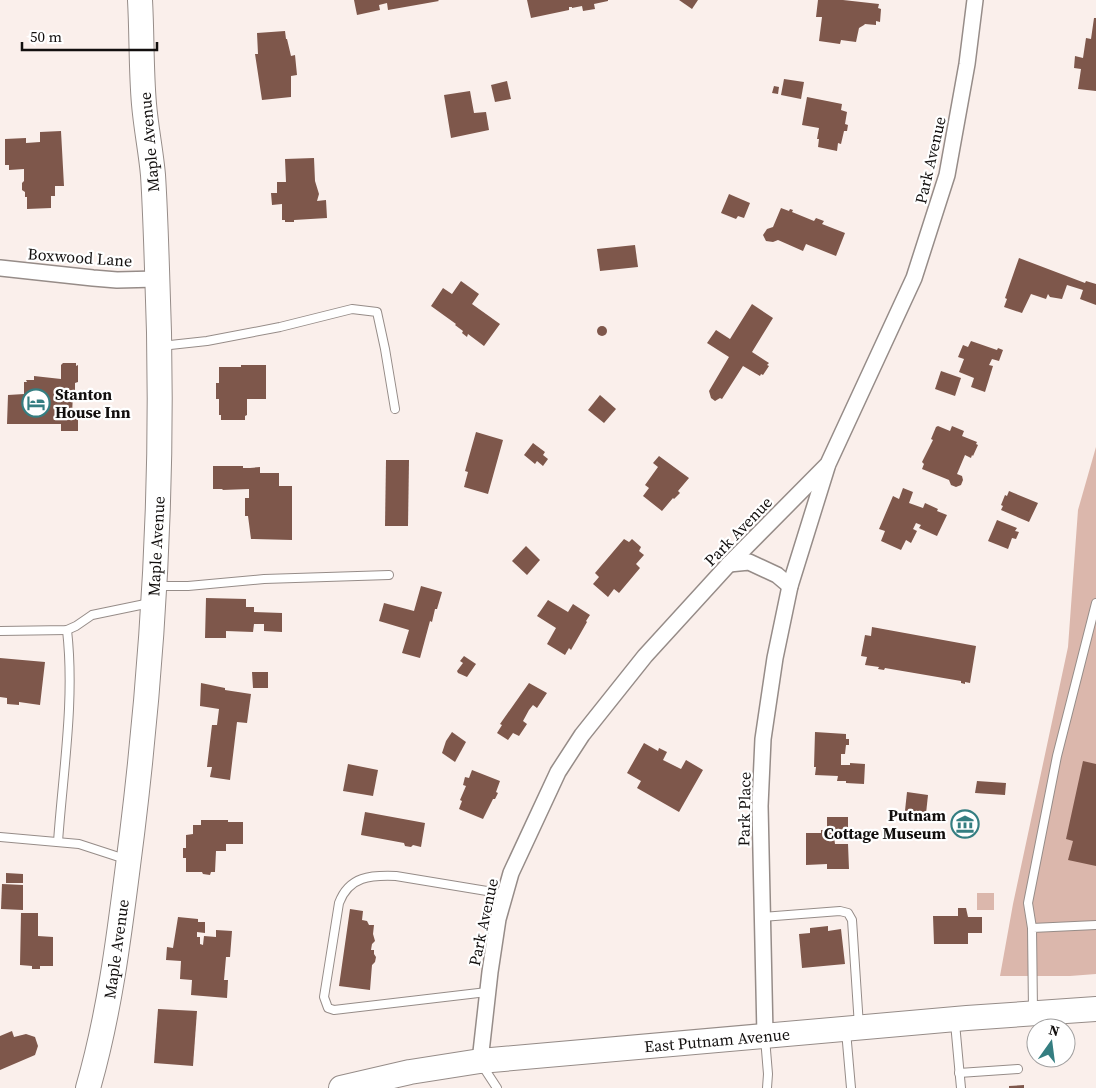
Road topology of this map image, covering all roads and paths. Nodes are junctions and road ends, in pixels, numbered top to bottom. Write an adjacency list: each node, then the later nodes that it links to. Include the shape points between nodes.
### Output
1 (140, 0): 4 (main road, Maple Avenue)
2 (975, 0): 7 (street, Park Avenue, via 948,175 914,278)
3 (0, 268): 4 (street, Boxwood Lane, via 117,280)
4 (157, 279): 5 (main road, Maple Avenue)
5 (159, 346): 6 (lane, via 207,341 352,309 377,312); 11 (main road, Maple Avenue)
6 (395, 410)
7 (828, 464): 8 (street, Park Avenue); 10 (street, Park Place)
8 (729, 564): 10 (street, via 750,562 777,575); 18 (street, Park Avenue, via 644,656 582,735 558,772 511,873)
9 (389, 575): 11 (lane, via 264,579 188,586)
10 (790, 586): 19 (street, Park Place, via 774,658 763,739 760,806)
11 (154, 594): 13 (lane, via 92,615); 17 (main road, Maple Avenue, via 148,689)
12 (1096, 603): 21 (lane, via 1057,756 1028,903)
13 (67, 630): 14 (lane); 16 (lane, via 70,700)
14 (0, 631)
15 (0, 837): 16 (lane)
16 (58, 842): 17 (lane, via 79,844)
17 (129, 860): 32 (main road, Maple Avenue, via 108,1008)
18 (505, 894): 22 (street, Park Avenue); 22 (lane, via 379,875 368,876 349,886 339,903 324,996 328,1008 334,1010)
19 (762, 917): 26 (lane, via 848,913 852,920); 27 (street, Park Place)
20 (1096, 924): 21 (lane)
21 (1032, 928): 24 (lane)
22 (487, 992): 28 (street, Park Avenue)
23 (1096, 1009): 24 (main road, East Putnam Avenue)
24 (1033, 1013): 25 (main road, East Putnam Avenue)
25 (955, 1019): 26 (main road, East Putnam Avenue); 30 (lane)
26 (852, 1028): 27 (main road, East Putnam Avenue); 35 (lane)
27 (765, 1035): 28 (main road, East Putnam Avenue); 34 (lane)
28 (480, 1061): 31 (main road, East Putnam Avenue, via 410,1072); 33 (lane)
29 (1018, 1069): 30 (lane)
30 (959, 1073): 36 (lane)
31 (352, 1087)
32 (88, 1088)
33 (497, 1088)
34 (767, 1088)
35 (852, 1088)
36 (961, 1088)

